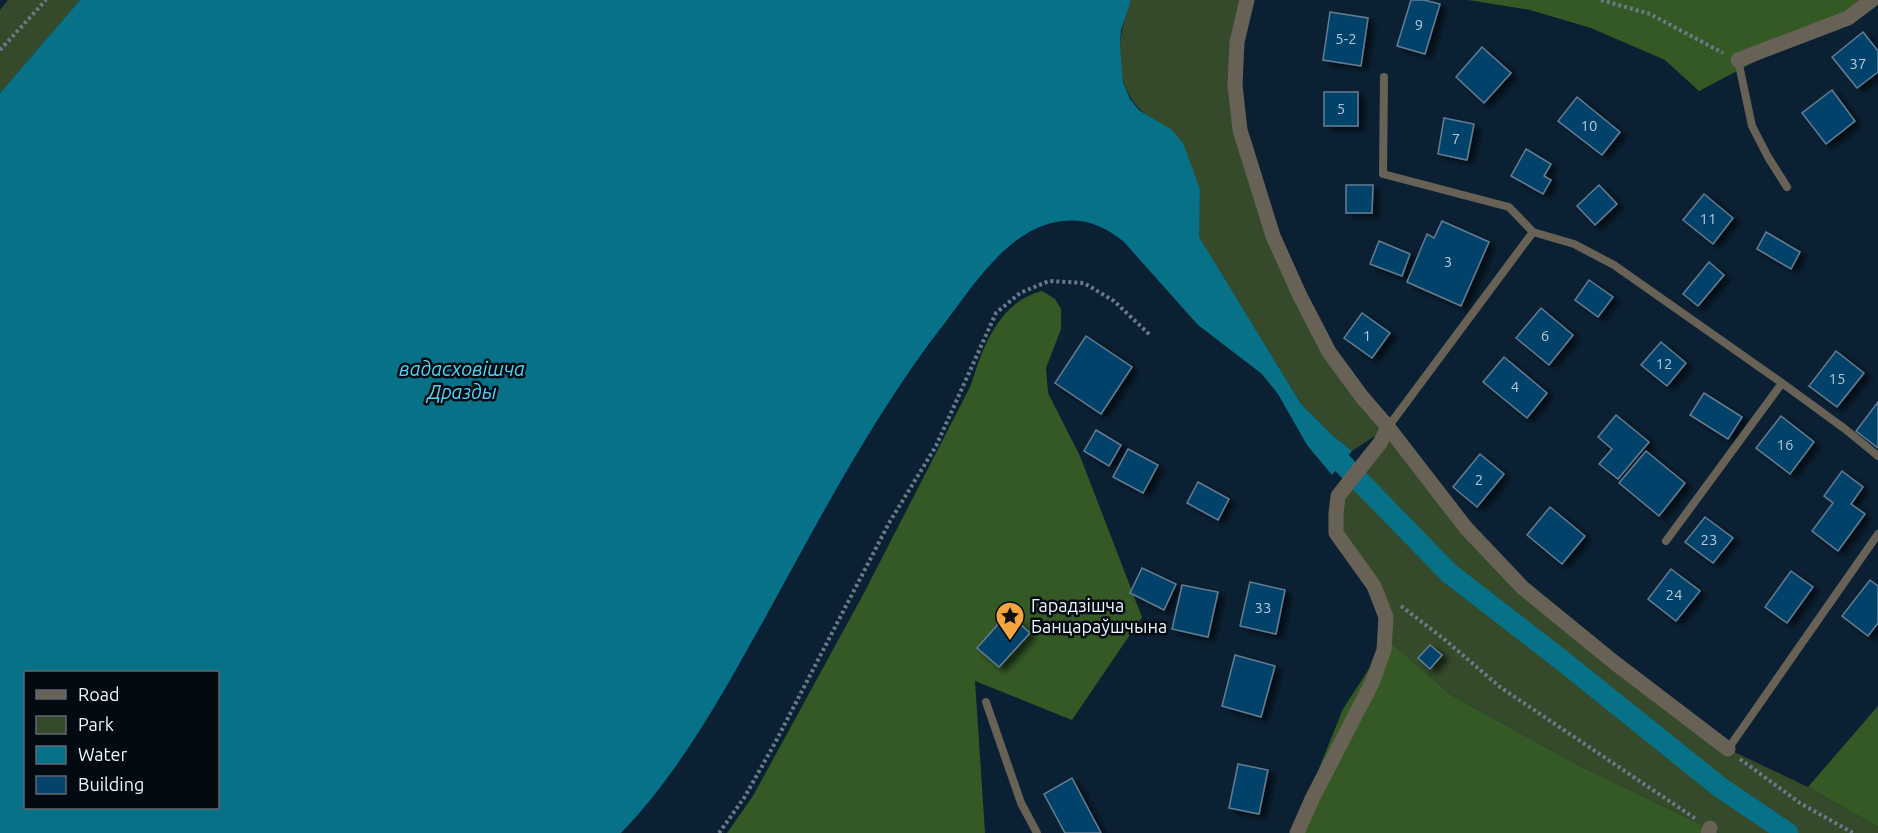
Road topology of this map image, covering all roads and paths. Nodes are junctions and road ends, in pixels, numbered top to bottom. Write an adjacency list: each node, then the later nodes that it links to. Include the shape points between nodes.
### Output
1 (46, 0): 5 (path)
2 (1247, 0): 12 (street, via 1237,42 1235,86 1240,130 1270,226 1329,352)
3 (1601, 0): 6 (path, via 1650,14)
4 (1872, 0): 6 (street, via 1848,18)
5 (0, 50)
6 (1738, 60): 8 (lane, via 1752,126)
7 (1384, 77): 9 (lane, via 1383,174 1509,207)
8 (1787, 187)
9 (1533, 232): 11 (lane, via 1574,244 1614,266); 12 (lane)
10 (1150, 335): 20 (path, via 1114,301 1084,283 1049,281 1020,293 996,313 936,446 889,523 770,752)
11 (1782, 383): 13 (lane); 15 (lane)
12 (1388, 427): 18 (street, via 1466,528 1524,588); 22 (street, via 1338,496 1336,533 1374,586 1386,617 1384,650 1372,683)
13 (1878, 456)
14 (1878, 534): 18 (lane)
15 (1666, 541)
16 (1400, 606): 19 (path, via 1500,687)
17 (986, 702): 21 (lane, via 1021,803)
18 (1728, 749): 23 (path, via 1757,774)
19 (1709, 830)
20 (720, 833)
21 (1038, 833)
22 (1297, 833)
23 (1853, 833)

